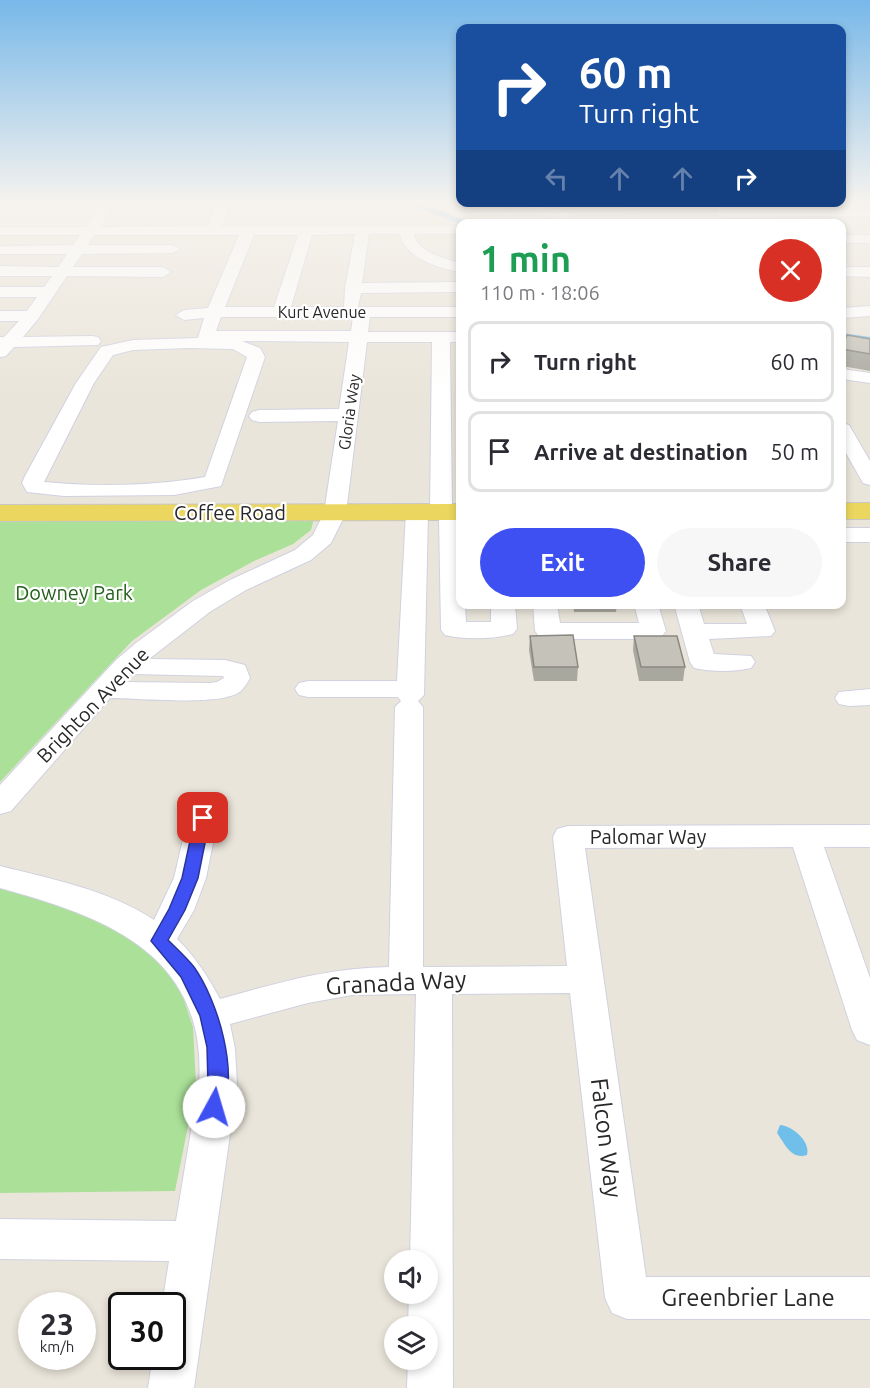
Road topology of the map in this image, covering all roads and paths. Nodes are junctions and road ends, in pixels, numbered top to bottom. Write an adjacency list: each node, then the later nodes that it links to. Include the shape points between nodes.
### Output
1 (62, 268): 6 (street)
2 (228, 268): 15 (street)
3 (295, 268): 16 (street)
4 (356, 268): 11 (street, Gloria Way)
5 (0, 271): 6 (street)
6 (60, 271): 7 (street); 13 (street)
7 (163, 272)
8 (846, 272): 9 (street)
9 (870, 272)
10 (456, 287): 11 (street)
11 (353, 288): 17 (street, Gloria Way)
12 (0, 292): 13 (street)
13 (47, 292): 22 (street)
14 (870, 311): 19 (street)
15 (216, 312): 16 (street, Kurt Avenue); 20 (street, Kurt Avenue); 24 (street, via 205,336 209,338)
16 (281, 312): 17 (street, Kurt Avenue)
17 (356, 312): 18 (street, Kurt Avenue); 24 (street, Gloria Way)
18 (456, 312)
19 (846, 313)
20 (184, 315)
21 (0, 316): 22 (street)
22 (32, 316): 26 (street)
23 (451, 337): 24 (street); 29 (street)
24 (360, 338): 30 (street, Gloria Way)
25 (92, 341): 26 (street)
26 (2, 346)
27 (846, 375): 28 (street)
28 (870, 378)
29 (451, 405): 39 (street)
30 (349, 415): 31 (street); 42 (street, Gloria Way)
31 (259, 416)
32 (870, 438): 33 (street)
33 (847, 445): 34 (street)
34 (870, 479)
35 (107, 489): 36 (street); 36 (street, via 174,489 214,482 256,357 254,352 228,344 133,345 107,351 85,383 33,483); 41 (street)
36 (60, 501): 40 (main road, Coffee Road); 41 (main road, Coffee Road)
37 (846, 511): 38 (main road)
38 (870, 511)
39 (442, 512): 42 (main road, Coffee Road); 45 (street, via 454,630 504,629); 55 (street)
40 (0, 513)
41 (89, 513): 42 (main road, Coffee Road)
42 (334, 513): 52 (street, Brighton Avenue, via 323,538 303,555 202,606)
43 (846, 535): 44 (street)
44 (870, 535)
45 (503, 609)
46 (546, 609): 47 (street, via 548,631 653,631)
47 (647, 609)
48 (687, 609): 50 (street)
49 (754, 609): 50 (street, via 762,631)
50 (694, 632): 51 (street, via 703,662)
51 (742, 662)
52 (125, 666): 54 (street, Brighton Avenue); 54 (street, via 225,668 236,671 237,678 233,685 210,692)
53 (308, 689): 55 (street)
54 (103, 690): 56 (street, Brighton Avenue)
55 (410, 697): 62 (street)
56 (0, 804)
57 (203, 818): 61 (street, via 187,886)
58 (870, 836): 59 (street, Palomar Way)
59 (805, 837): 63 (street, Palomar Way, via 568,837); 65 (street)
60 (0, 877): 61 (street, via 92,903 119,914)
61 (159, 941): 64 (street, via 188,972)
62 (420, 979): 63 (street, Granada Way); 64 (street, Granada Way, via 352,981 308,988); 71 (street)
63 (586, 979): 68 (street, Falcon Way)
64 (209, 1016): 67 (street, via 217,1047 218,1085)
65 (870, 1030)
66 (0, 1239): 67 (street)
67 (194, 1240): 70 (street)
68 (627, 1298): 69 (street, Greenbrier Lane)
69 (870, 1298)
70 (171, 1388)
71 (429, 1388)

